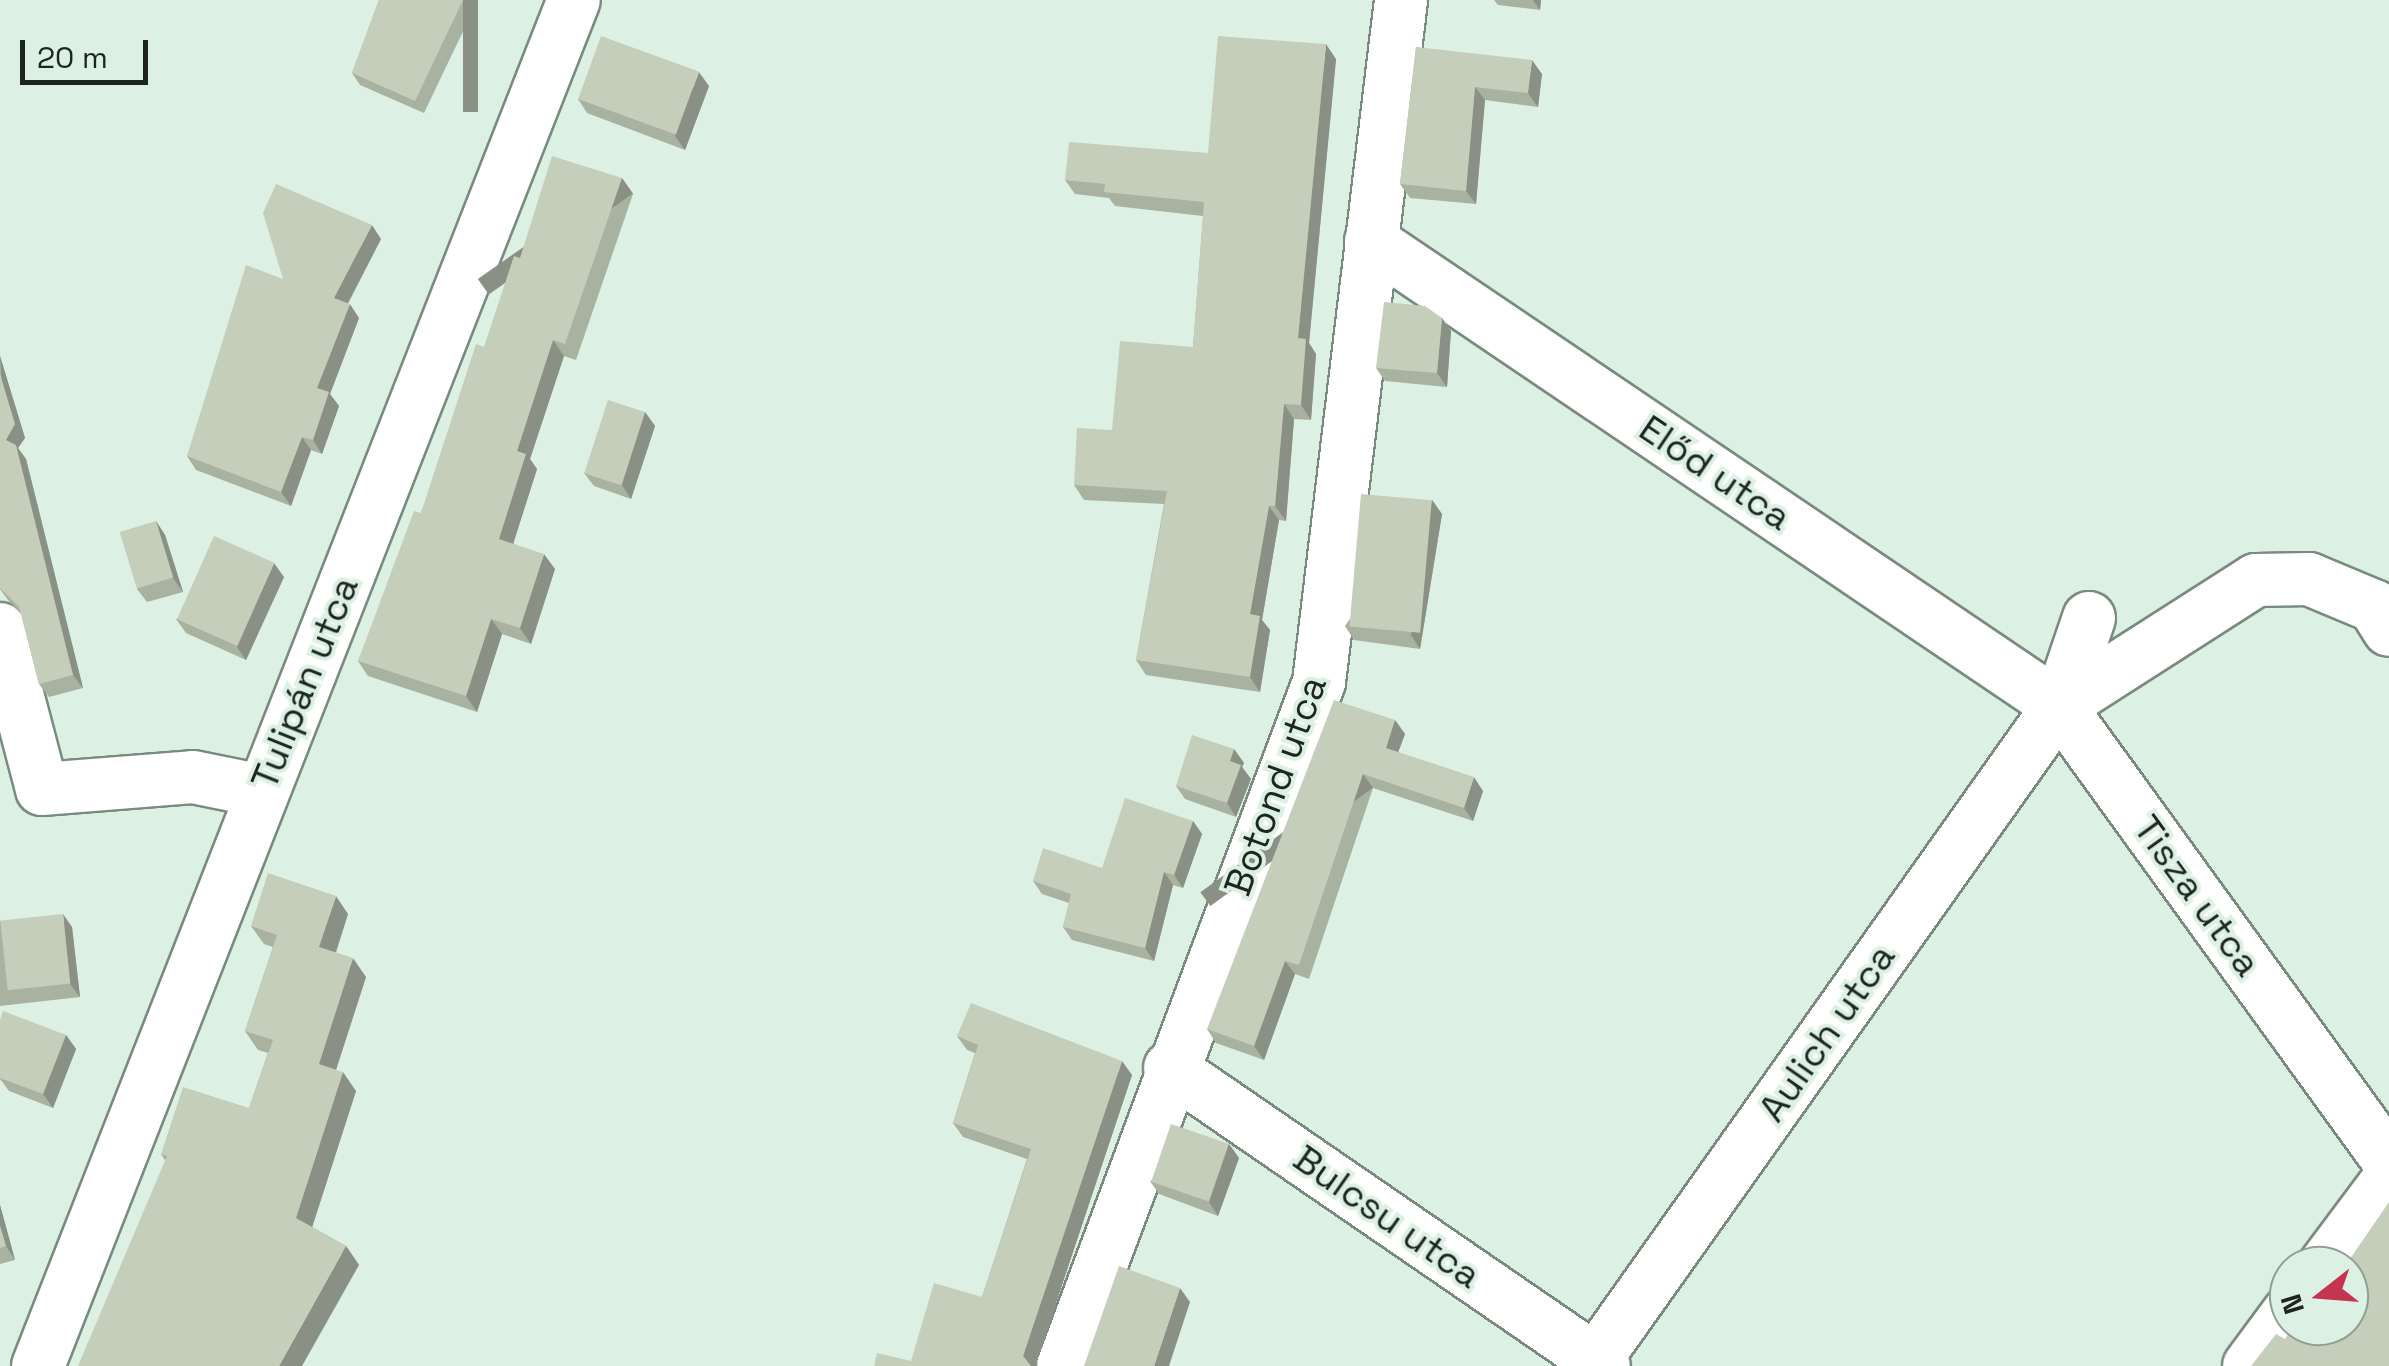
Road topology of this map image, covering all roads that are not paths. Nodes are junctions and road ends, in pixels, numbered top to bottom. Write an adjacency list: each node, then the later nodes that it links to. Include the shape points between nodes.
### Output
1 (574, 0): 8 (street, Tulipán utca)
2 (1401, 0): 3 (street, Botond utca)
3 (1371, 241): 7 (street, Előd utca); 9 (street, Botond utca, via 1319,682)
4 (2089, 618): 7 (street)
5 (0, 629): 8 (street, via 42,789 193,776)
6 (2389, 630): 7 (street, via 2374,606 2309,579 2256,580)
7 (2059, 706): 10 (street, Tisza utca); 14 (street, Aulich utca)
8 (262, 791): 15 (street, Tulipán utca)
9 (1170, 1068): 14 (street, Bulcsu utca); 16 (street, Botond utca)
10 (2389, 1161)
11 (2389, 1179): 12 (street)
12 (2339, 1246)
13 (2269, 1339): 17 (street)
14 (1599, 1363)
15 (38, 1366)
16 (1062, 1366)
17 (2249, 1366)

